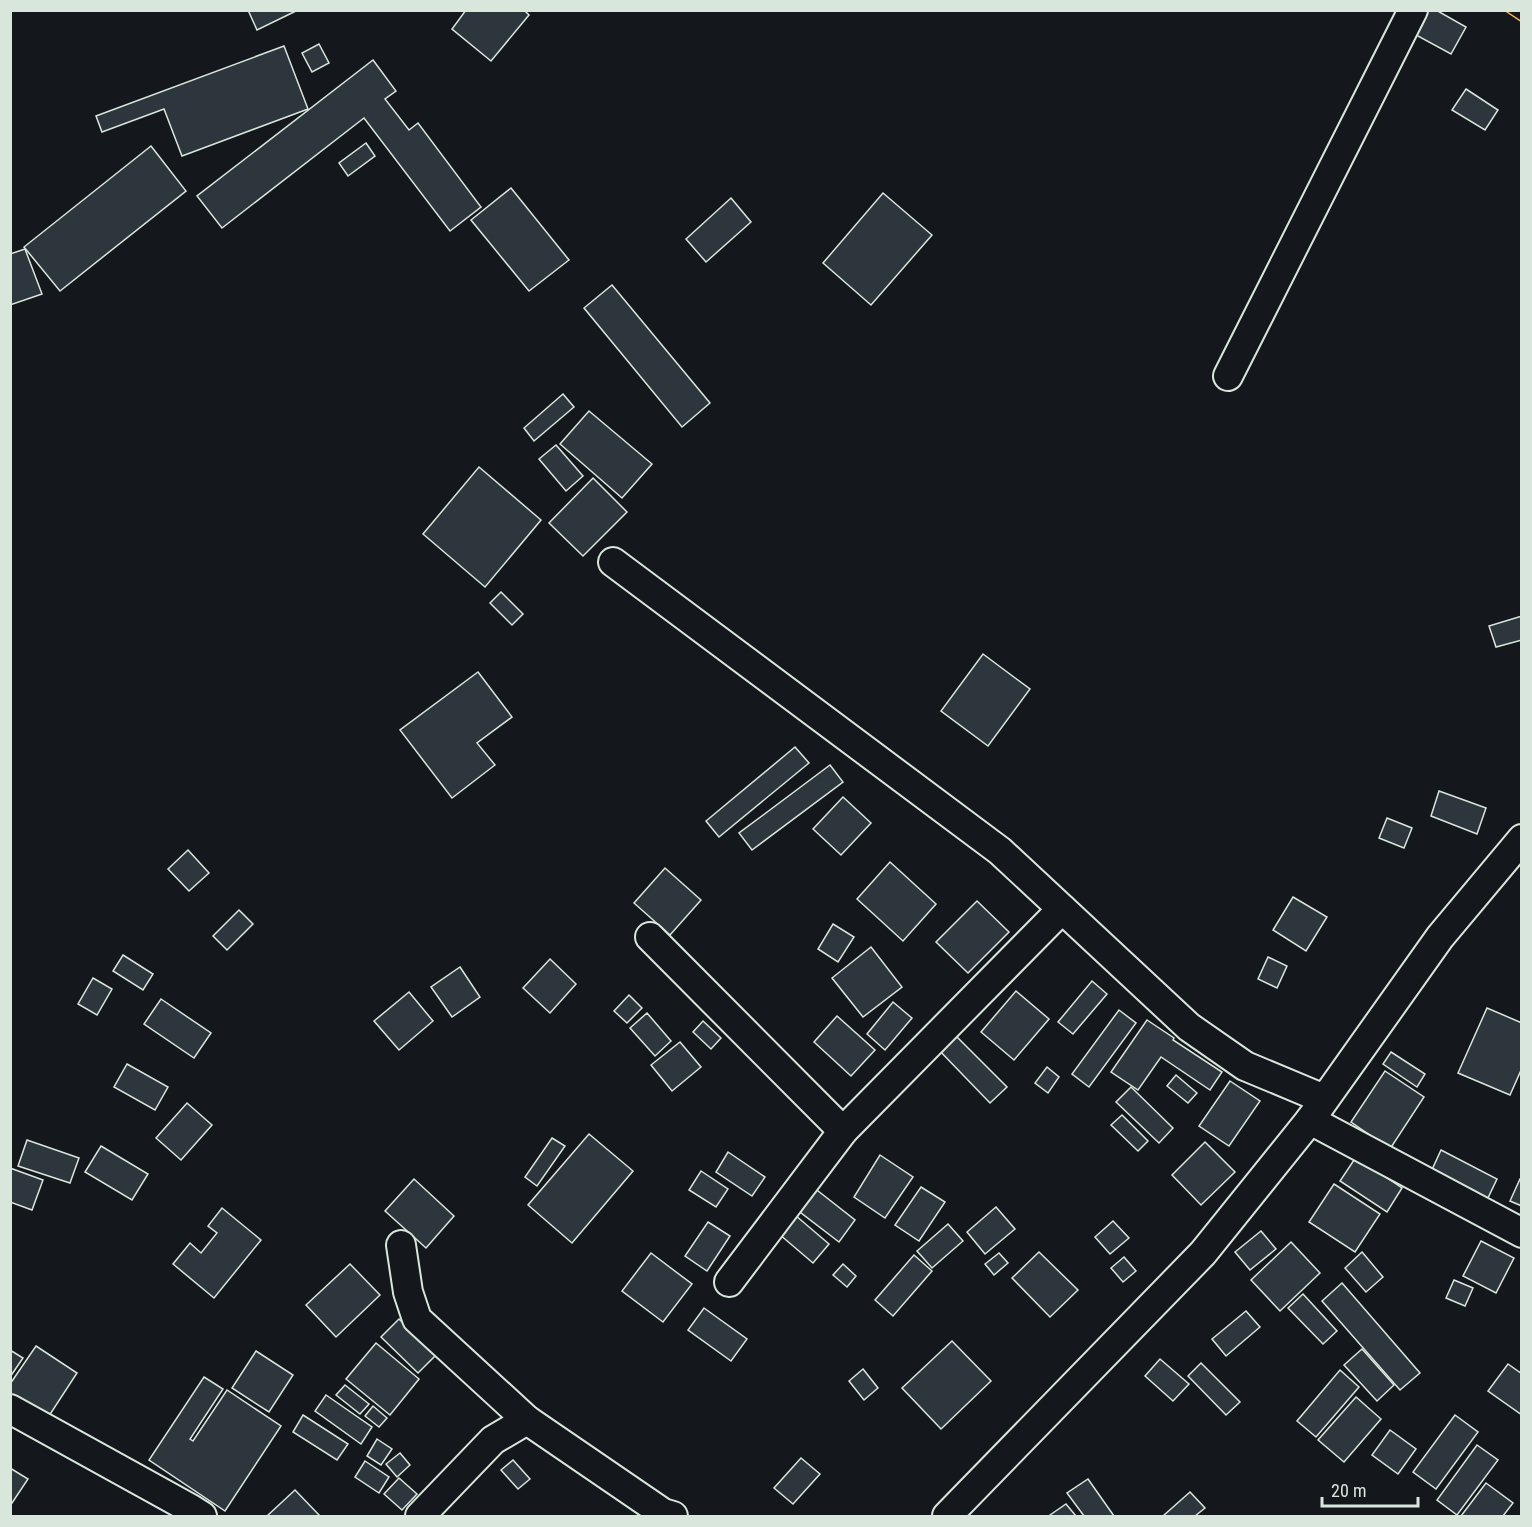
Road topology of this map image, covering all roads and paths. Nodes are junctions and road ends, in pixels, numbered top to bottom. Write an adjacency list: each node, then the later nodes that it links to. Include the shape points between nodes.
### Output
1 (1413, 10): 2 (street)
2 (1228, 376)
3 (613, 562): 5 (street, via 1000,851)
4 (1521, 839): 7 (street, via 1440,937)
5 (1062, 909): 7 (street, via 1189,1027); 8 (street)
6 (650, 937): 8 (street)
7 (1317, 1110): 9 (street); 17 (street, via 1203,1253)
8 (843, 1131): 11 (street)
9 (1521, 1233)
10 (401, 1245): 13 (street, via 408,1292 417,1319)
11 (729, 1282)
12 (10, 1409): 14 (street)
13 (526, 1420): 15 (street, via 493,1440); 16 (street)
14 (202, 1516)
15 (420, 1516)
16 (673, 1516)
17 (947, 1516)

